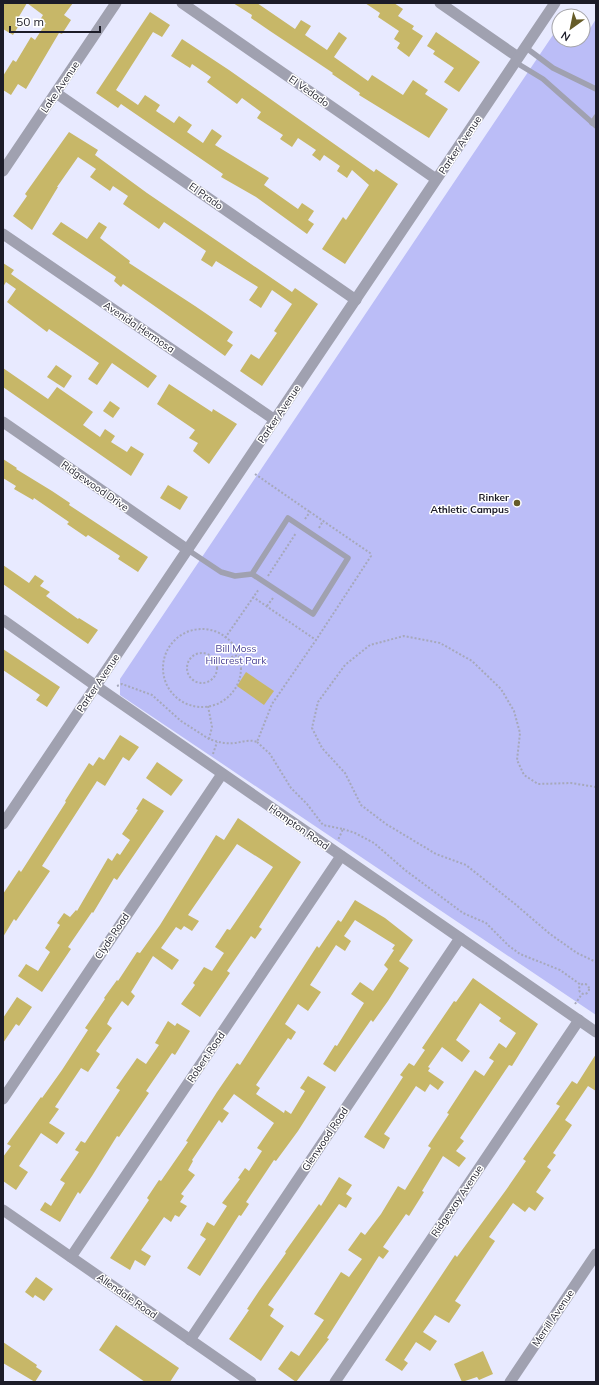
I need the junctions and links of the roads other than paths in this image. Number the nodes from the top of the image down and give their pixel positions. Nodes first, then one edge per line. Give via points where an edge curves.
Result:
1 (116, 3) edge
2 (182, 3) edge
3 (440, 3) edge
4 (555, 3) edge
5 (525, 47) junction
6 (517, 60) junction
7 (596, 89) edge
8 (56, 93) junction
9 (596, 117) edge
10 (594, 125) edge
11 (3, 171) edge
12 (436, 179) junction
13 (3, 234) edge
14 (356, 300) junction
15 (275, 420) junction
16 (3, 422) edge
17 (188, 550) junction
18 (252, 574) junction
19 (3, 620) edge
20 (96, 686) junction
21 (222, 774) junction
22 (6, 812) edge
23 (3, 824) edge
24 (336, 852) junction
25 (460, 938) junction
26 (579, 1020) junction
27 (596, 1032) edge
28 (3, 1099) edge
29 (3, 1210) edge
30 (596, 1254) edge
31 (71, 1257) junction
32 (190, 1340) junction
33 (251, 1382) edge
34 (335, 1382) edge
35 (510, 1382) edge

1 - 8 street, Lake Avenue
2 - 12 street, El Vedado
3 - 6 street
4 - 5 street, Parker Avenue
5 - 6 street, Parker Avenue
5 - 7 lane via 554,68
6 - 10 lane via 543,79
6 - 12 street, Parker Avenue
8 - 11 street, Lake Avenue
8 - 14 street, El Prado
9 - 10 lane
12 - 14 street, Parker Avenue
13 - 15 street, Avenida Hermosa
14 - 15 street, Parker Avenue
15 - 17 street, Parker Avenue
16 - 17 street, Ridgewood Drive
17 - 18 lane via 221,572 235,576
17 - 20 street, Parker Avenue
18 - 18 lane via 288,518 348,558 313,614
19 - 20 street, Hampton Road
20 - 21 street, Hampton Road
20 - 22 street, Parker Avenue
21 - 24 street, Hampton Road
21 - 28 street, Clyde Road
22 - 23 street, Parker Avenue
24 - 25 street, Hampton Road
24 - 31 street, Robert Road
25 - 26 street, Hampton Road
25 - 32 street, Glenwood Road
26 - 27 street, Hampton Road
26 - 34 street, Ridgeway Avenue
29 - 31 street, Allendale Road
30 - 35 street, Merrill Avenue
31 - 32 street, Allendale Road
32 - 33 street, Allendale Road

